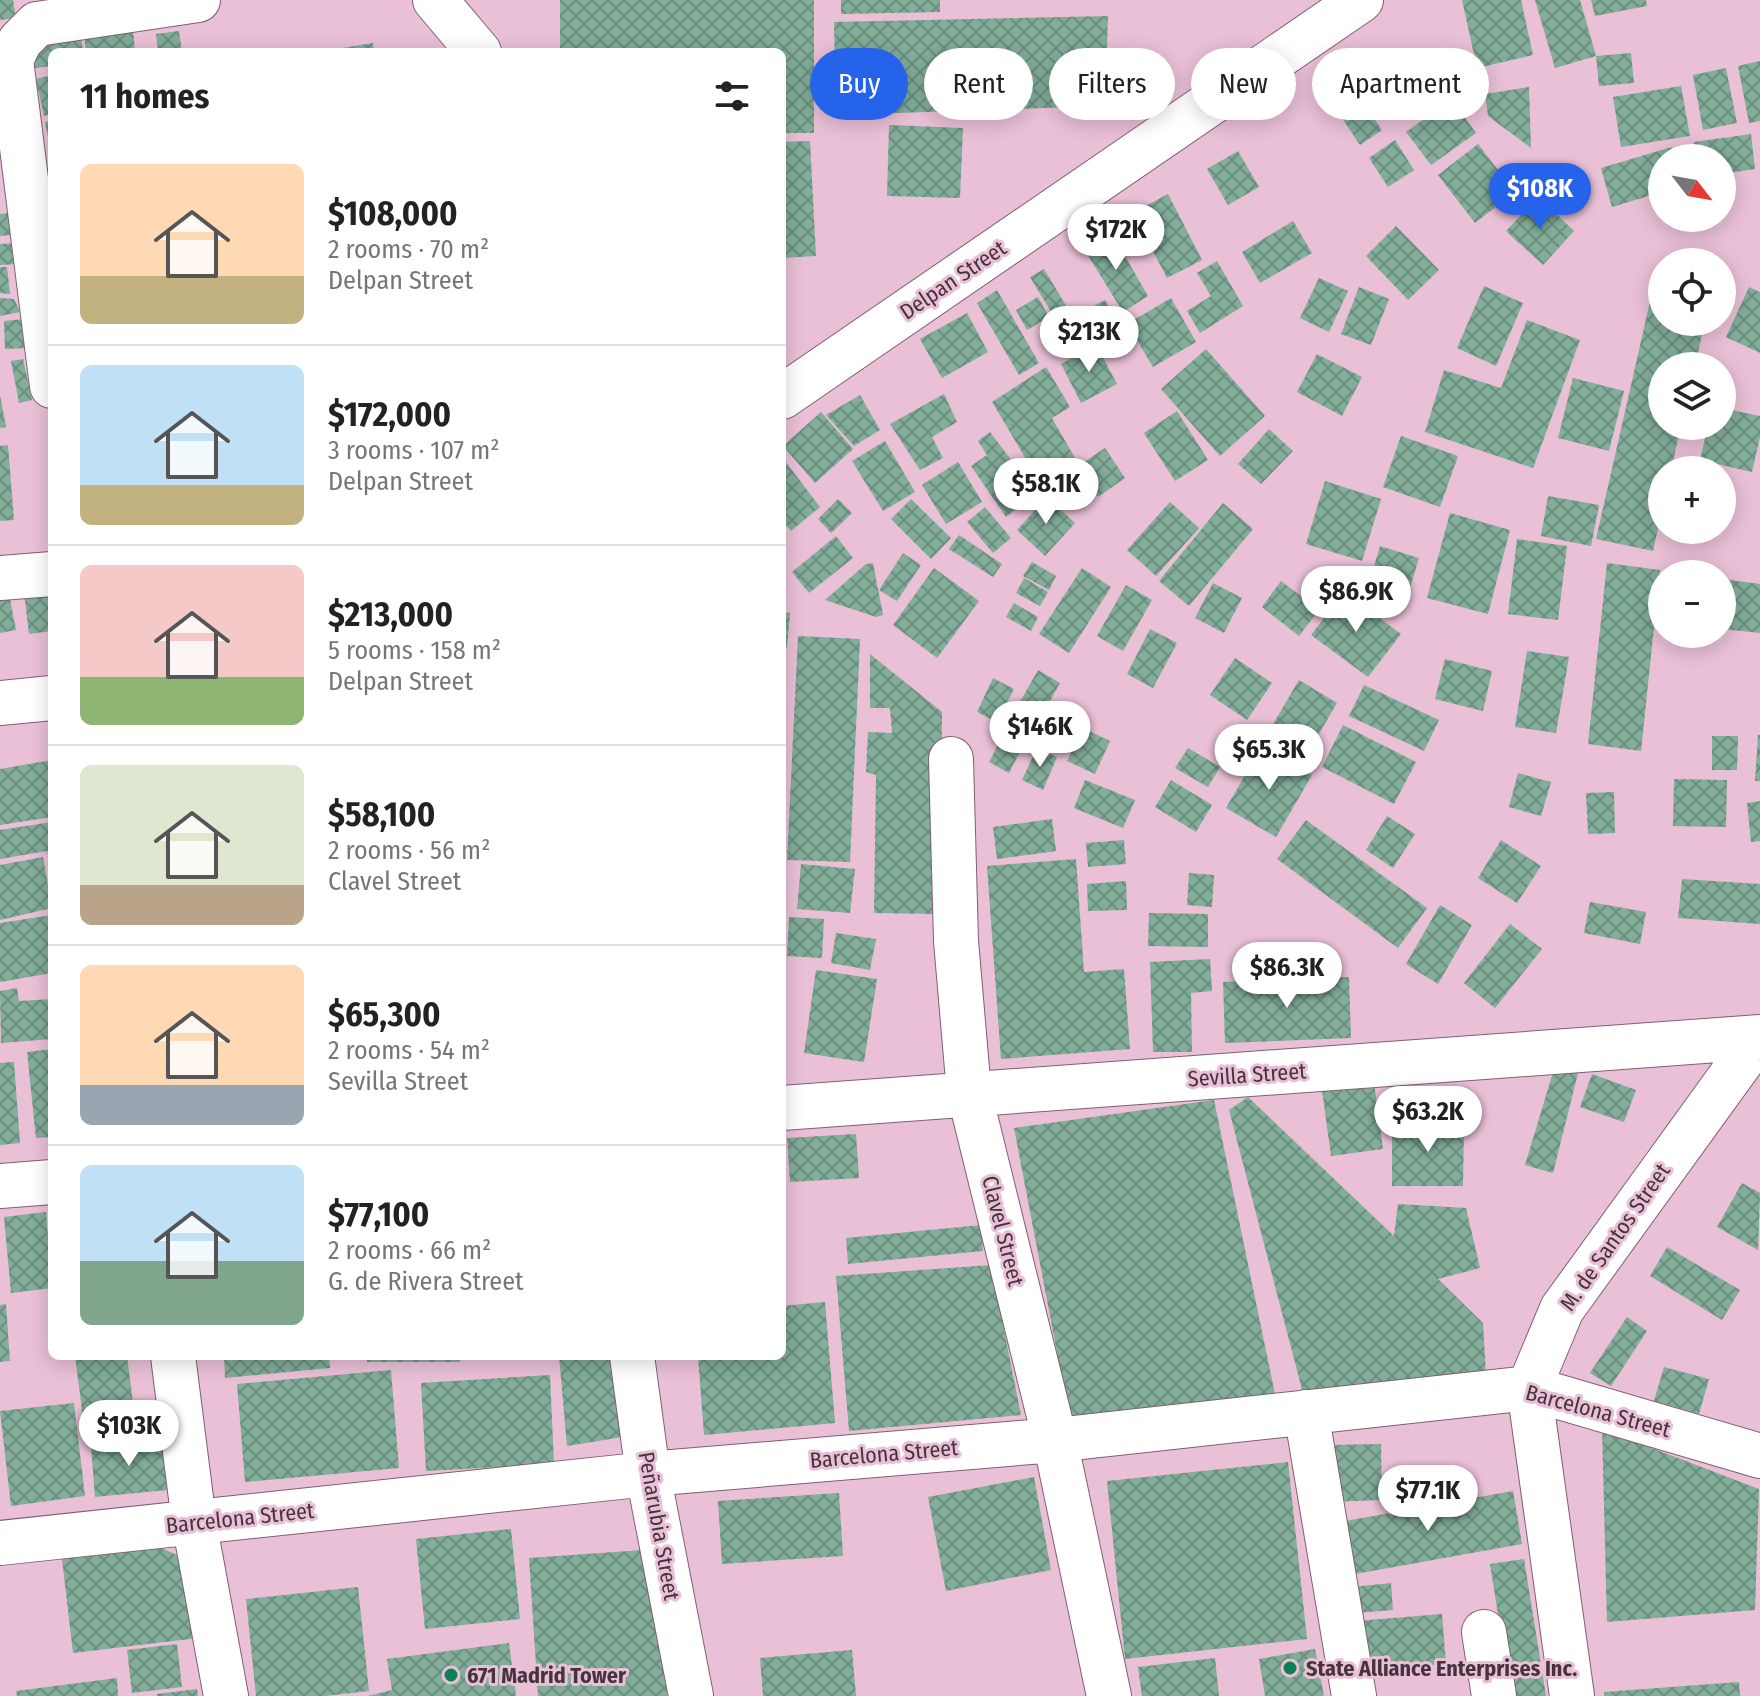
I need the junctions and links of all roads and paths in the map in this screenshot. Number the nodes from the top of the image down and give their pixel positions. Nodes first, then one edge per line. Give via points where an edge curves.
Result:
1 (198, 0) edge
2 (435, 0) edge
3 (1361, 0) edge
4 (476, 48) edge
5 (48, 354) edge
6 (786, 394) edge
7 (48, 574) edge
8 (0, 578) edge
9 (48, 698) edge
10 (0, 703) edge
11 (951, 759) dead end
12 (1760, 1037) edge
13 (969, 1092) junction
14 (786, 1108) edge
15 (48, 1182) edge
16 (0, 1186) edge
17 (174, 1360) edge
18 (633, 1360) edge
19 (1529, 1388) junction
20 (1306, 1412) junction
21 (1055, 1440) junction
22 (1760, 1456) edge
23 (648, 1474) junction
24 (194, 1522) junction
25 (0, 1543) edge
26 (1484, 1632) dead end
27 (226, 1696) edge
28 (691, 1696) edge
29 (1109, 1696) edge
30 (1354, 1696) edge
31 (1494, 1696) edge
32 (1572, 1696) edge

1 - 5 street via 37,24 11,60
2 - 4 street
3 - 6 street, Delpan Street
7 - 8 street
9 - 10 street
11 - 13 street, Clavel Street via 956,941
12 - 13 street, Sevilla Street
12 - 19 street, M. de Santos Street via 1562,1309
13 - 14 street, Sevilla Street
13 - 21 street, Clavel Street
15 - 16 street
17 - 24 street
18 - 23 street, Peñarubia Street
19 - 20 street, Barcelona Street
19 - 22 street, Barcelona Street
19 - 32 street
20 - 21 street, Barcelona Street
20 - 30 street
21 - 23 street, Barcelona Street
21 - 29 street, Clavel Street
23 - 24 street, Barcelona Street
23 - 28 street, Peñarubia Street
24 - 25 street, Barcelona Street
24 - 27 street
26 - 31 street

